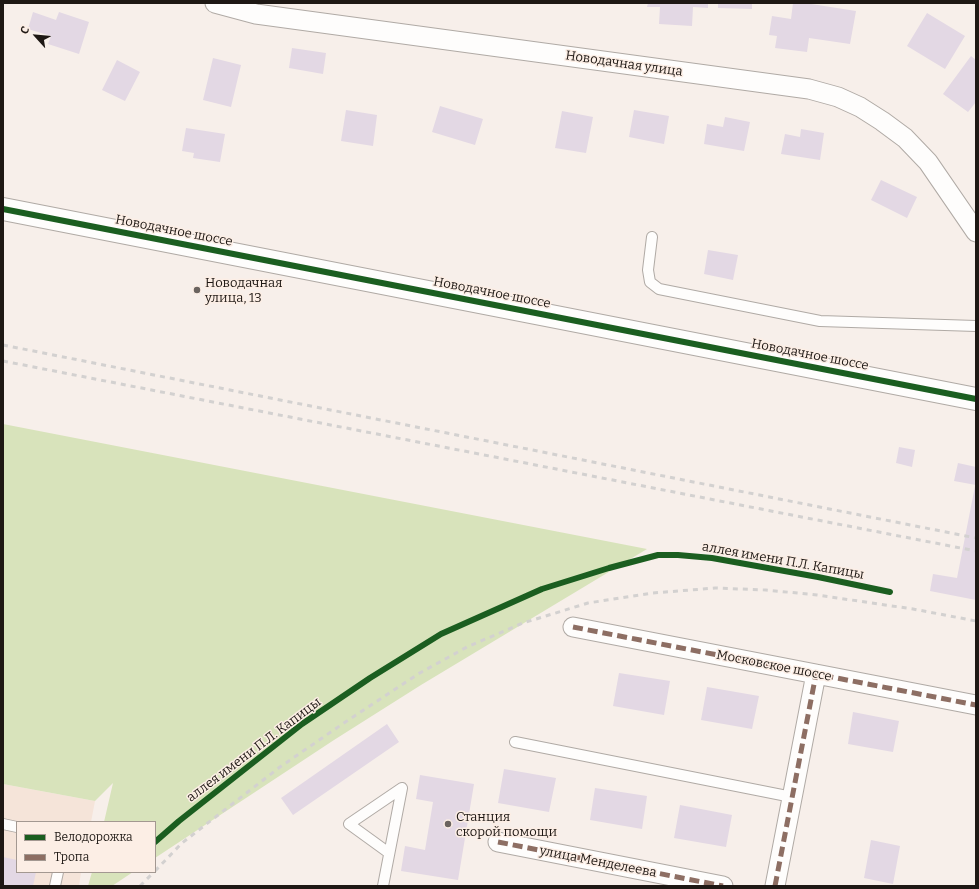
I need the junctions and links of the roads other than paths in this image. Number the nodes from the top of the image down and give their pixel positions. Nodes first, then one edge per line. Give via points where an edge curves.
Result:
1 (215, 3) edge
2 (258, 9) edge
3 (3, 209) edge
4 (976, 232) edge
5 (652, 237) dead end
6 (976, 326) edge
7 (976, 399) edge
8 (573, 627) dead end
9 (816, 674) junction
10 (976, 705) edge
11 (515, 742) dead end
12 (792, 797) junction
13 (3, 824) edge
14 (16, 827) edge
15 (498, 842) dead end
16 (389, 853) junction
17 (58, 873) edge
18 (55, 886) edge
19 (383, 886) edge
20 (723, 886) edge
21 (775, 886) edge

1 - 2 street, Новодачная улица
2 - 4 street, Новодачная улица via 809,89 838,97 860,107 905,138 928,162
3 - 7 street, Новодачное шоссе
5 - 6 lane via 648,270 650,282 659,289 820,321
8 - 9 street, Московское шоссе
9 - 10 street, Московское шоссе
9 - 12 street
11 - 12 lane
12 - 21 street
13 - 14 lane
15 - 20 street, улица Менделеева
16 - 16 lane via 350,824 402,788 394,832
16 - 19 lane
17 - 18 lane

